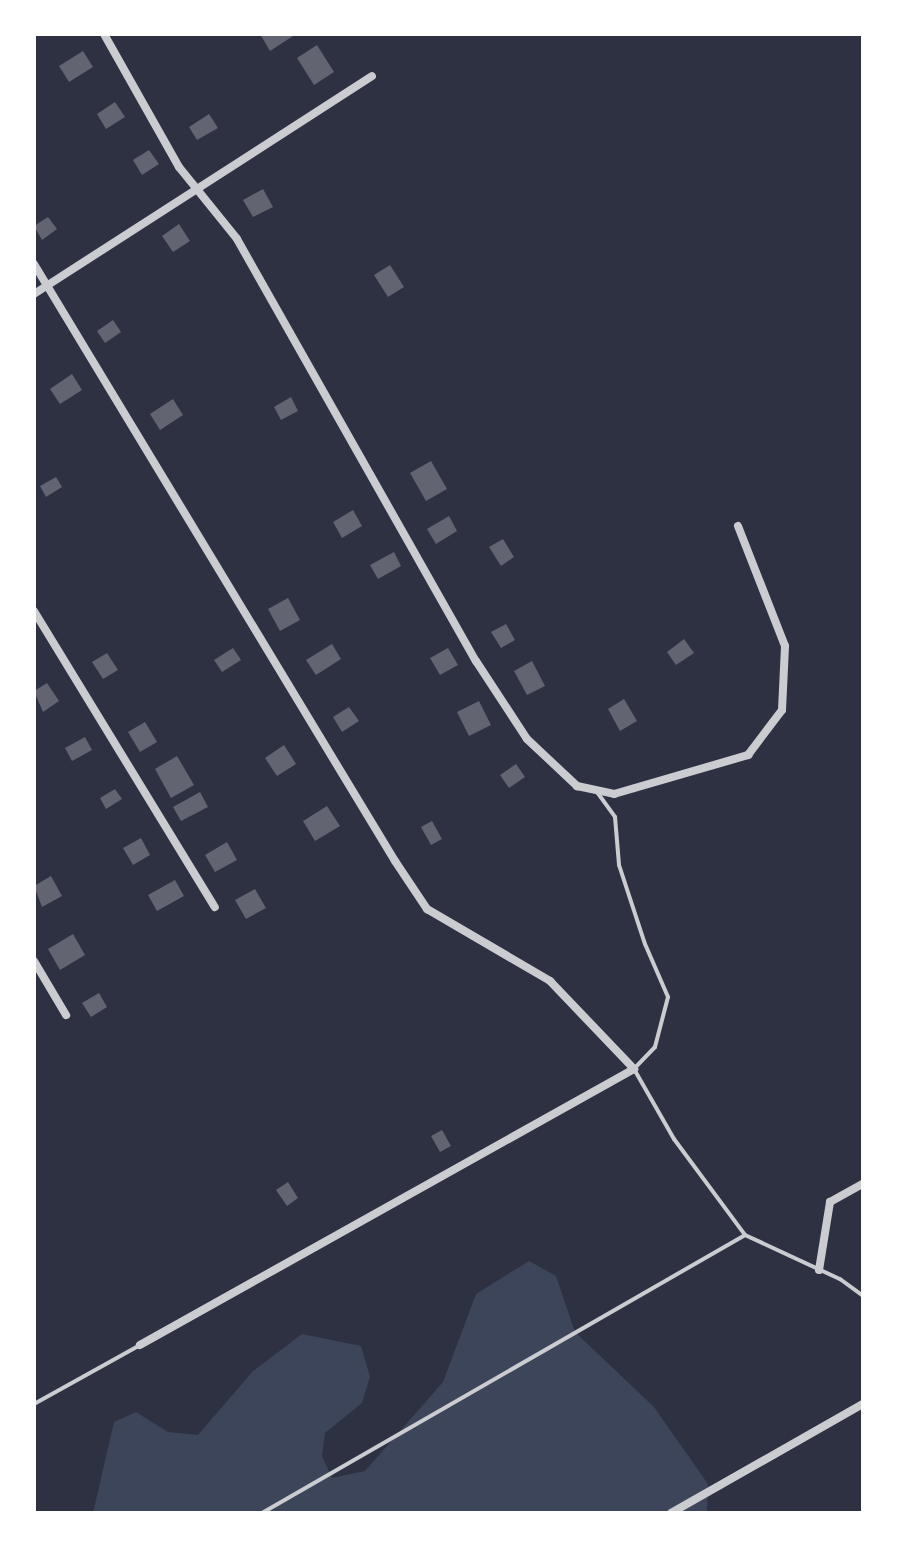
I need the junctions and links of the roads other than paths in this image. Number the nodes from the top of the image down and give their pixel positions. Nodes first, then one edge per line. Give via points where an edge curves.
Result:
1 (104, 34) edge
2 (372, 76) dead end
3 (194, 190) junction
4 (34, 264) edge
5 (48, 285) junction
6 (34, 294) edge
7 (738, 526) dead end
8 (34, 611) edge
9 (596, 790) junction
10 (215, 907) dead end
11 (34, 961) edge
12 (66, 1015) dead end
13 (634, 1069) junction
14 (863, 1184) edge
15 (745, 1235) junction
16 (819, 1270) junction
17 (863, 1296) edge
18 (140, 1345) joint
19 (34, 1404) edge
20 (863, 1404) edge
21 (262, 1513) edge
22 (671, 1513) edge

1 - 3 street
2 - 3 street
3 - 5 street
3 - 9 street via 237,239 476,661 527,739 577,786
4 - 5 street
5 - 6 street
5 - 13 street via 427,909 550,981
7 - 9 street via 785,646 782,710 748,755 614,794
8 - 10 street
9 - 13 lane via 615,817 619,865 668,997 655,1047
11 - 12 street
13 - 15 lane via 674,1139
13 - 18 street
14 - 16 street via 830,1202
15 - 16 lane
15 - 21 lane
16 - 17 lane
18 - 19 lane
20 - 22 street

